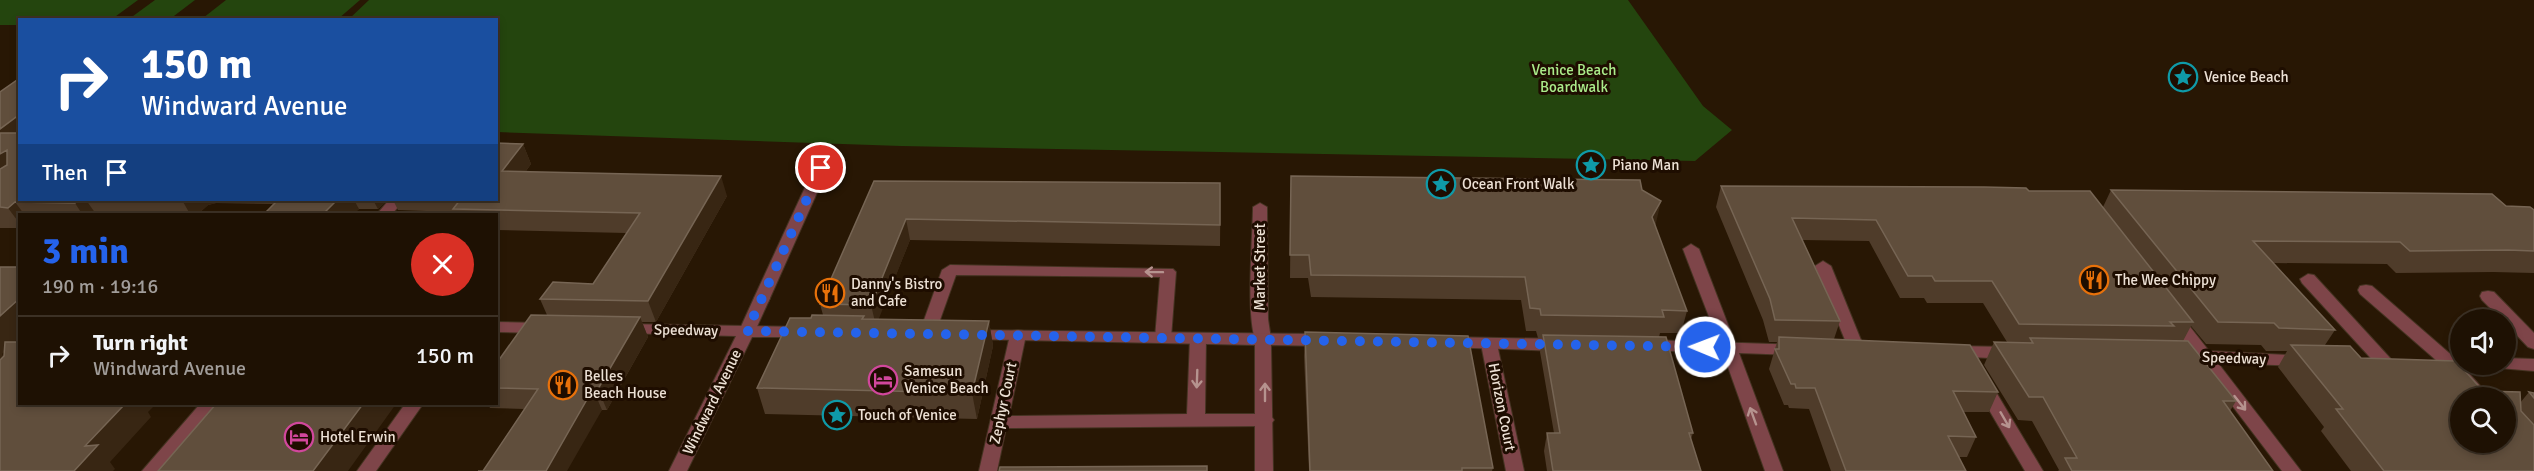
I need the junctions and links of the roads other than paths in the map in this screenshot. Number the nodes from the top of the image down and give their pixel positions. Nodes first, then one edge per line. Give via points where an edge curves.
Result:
1 (821, 168) dead end
2 (396, 201) edge
3 (1260, 207) dead end
4 (385, 213) edge
5 (1691, 249) dead end
6 (1823, 266) dead end
7 (2308, 279) dead end
8 (2366, 290) dead end
9 (2488, 296) dead end
10 (2161, 302) edge
11 (498, 327) edge
12 (558, 328) edge
13 (605, 329) edge
14 (747, 331) junction
15 (819, 332) edge
16 (1018, 335) junction
17 (1163, 338) junction
18 (1198, 338) junction
19 (1263, 339) junction
20 (1342, 341) edge
21 (1433, 343) edge
22 (2534, 343) edge
23 (1489, 344) junction
24 (1573, 345) edge
25 (1633, 346) edge
26 (1729, 348) junction
27 (1810, 349) edge
28 (1834, 350) edge
29 (1941, 351) edge
30 (1965, 352) junction
31 (2025, 353) edge
32 (2168, 356) edge
33 (2204, 357) junction
34 (2450, 359) edge
35 (2317, 360) edge
36 (2362, 361) edge
37 (2384, 362) junction
38 (2406, 362) edge
39 (2428, 363) edge
40 (2450, 363) edge
41 (2516, 364) edge
42 (2534, 364) edge
43 (2465, 375) edge
44 (2474, 387) edge
45 (209, 405) edge
46 (413, 405) edge
47 (1196, 420) junction
48 (1264, 420) junction
49 (999, 422) junction
50 (151, 471) edge
51 (366, 471) edge
52 (678, 471) edge
53 (988, 471) edge
54 (1264, 471) edge
55 (1515, 471) edge
56 (1774, 471) edge
57 (2034, 471) edge
58 (2292, 471) edge

1 - 14 street, Windward Avenue
2 - 4 street
3 - 19 street, Market Street
5 - 26 street
6 - 28 street via 1863,350
7 - 37 street
8 - 34 street
9 - 22 street
10 - 33 street
11 - 12 street
13 - 14 street, Speedway
14 - 15 street, Speedway
14 - 52 street, Windward Avenue
16 - 17 street
17 -> 16 street via 1168,272 950,270 921,334
16 - 49 street, Zephyr Court
17 - 18 street
18 - 19 street
18 -> 47 street
19 - 20 street
48 -> 19 street, Market Street
21 - 23 street
23 - 24 street
23 - 55 street, Horizon Court
25 - 26 street
26 - 27 street
56 -> 26 street
29 - 30 street
30 - 31 street
30 -> 57 street
32 - 33 street, Speedway
33 - 35 street, Speedway
33 -> 58 street
36 - 37 street
37 - 38 street
39 - 40 street
41 - 42 street
43 - 44 street
45 - 50 street
46 - 51 street
47 - 48 street
47 - 49 street
48 - 54 street, Market Street
49 - 53 street, Zephyr Court

